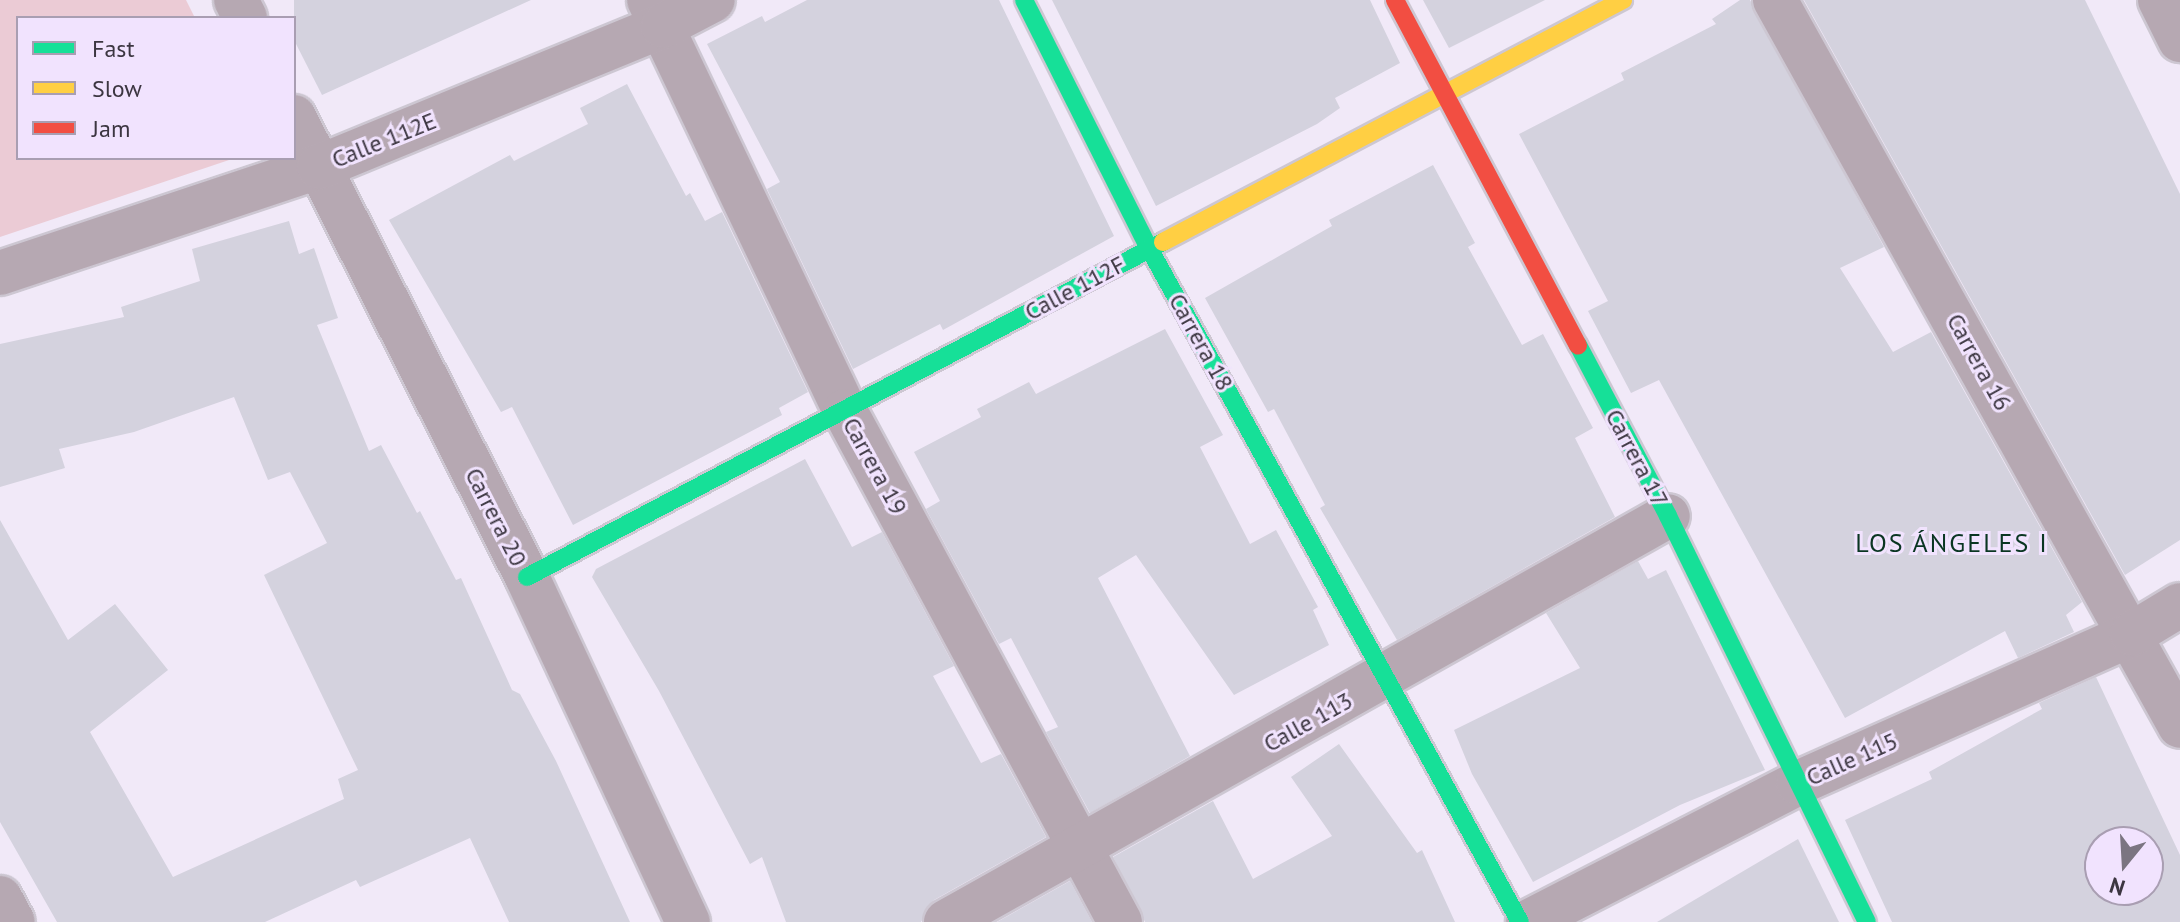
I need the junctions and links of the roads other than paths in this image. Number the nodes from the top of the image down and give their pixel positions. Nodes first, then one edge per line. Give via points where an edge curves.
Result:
1 (713, 0) edge
2 (1024, 0) edge
3 (1395, 0) edge
4 (1623, 0) edge
5 (1775, 0) edge
6 (2160, 0) edge
7 (656, 13) edge
8 (2180, 40) edge
9 (1446, 94) junction
10 (296, 121) edge
11 (319, 167) junction
12 (1149, 248) junction
13 (0, 273) edge
14 (845, 411) junction
15 (1668, 516) junction
16 (527, 577) junction
17 (2180, 605) edge
18 (2132, 634) junction
19 (1385, 679) junction
20 (2180, 726) edge
21 (1798, 783) junction
22 (1084, 847) junction
23 (0, 898) edge
24 (13, 922) edge
25 (688, 922) edge
26 (946, 922) edge
27 (1120, 922) edge
28 (1520, 922) edge
29 (1528, 922) edge
30 (1867, 922) edge

1 - 7 street, Calle 112E
2 - 12 street, Carrera 18
3 - 9 street, Carrera 17
4 - 9 street, Calle 112F
5 - 18 street, Carrera 16
6 - 8 street
7 - 11 street, Calle 112E
7 - 14 street, Carrera 19
9 - 12 street, Calle 112F
9 - 15 street, Carrera 17
10 - 11 street, Carrera 20
11 - 13 street, Calle 112E
11 - 16 street, Carrera 20
12 - 14 street, Calle 112F
12 - 19 street, Carrera 18
14 - 16 street, Calle 112F
14 - 22 street, Carrera 19
15 - 19 street, Calle 113
15 - 21 street, Carrera 17
16 - 25 street, Carrera 20
17 - 18 street, Calle 115
18 - 20 street, Carrera 16
18 - 21 street, Calle 115
19 - 22 street, Calle 113
19 - 28 street, Carrera 18
21 - 29 street, Calle 115
21 - 30 street, Carrera 17
22 - 26 street, Calle 113
22 - 27 street, Carrera 19
23 - 24 street

